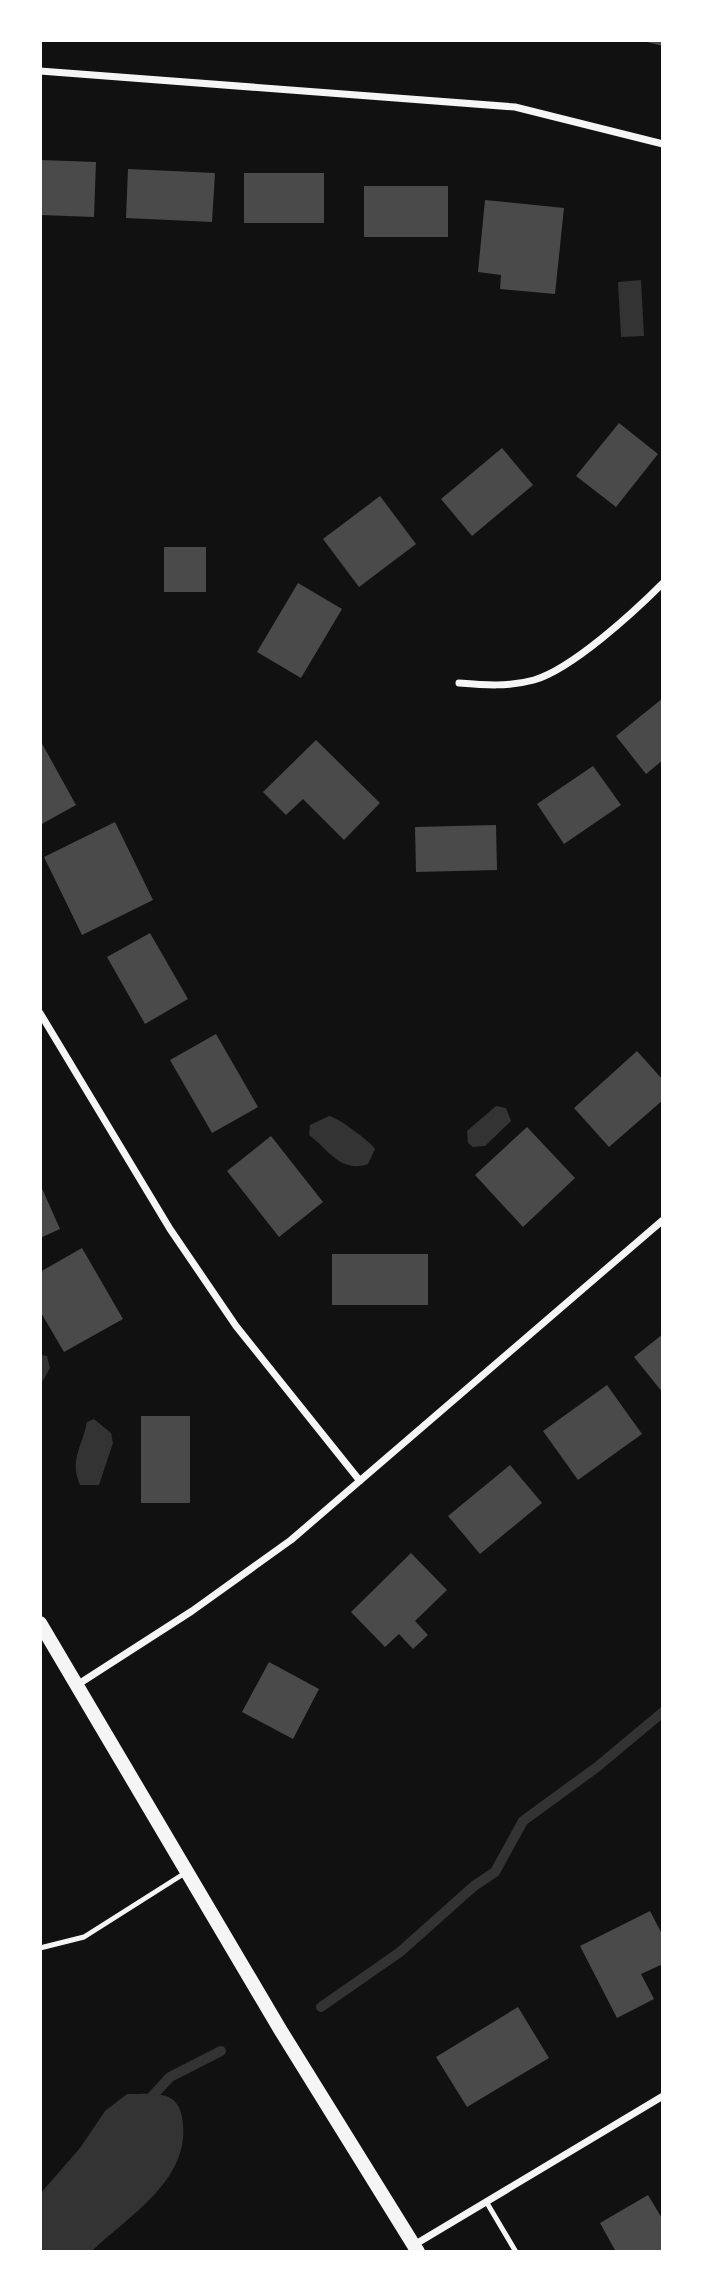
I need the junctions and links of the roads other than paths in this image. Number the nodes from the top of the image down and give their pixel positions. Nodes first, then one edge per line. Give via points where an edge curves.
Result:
1 (40, 71) edge
2 (663, 144) edge
3 (663, 583) edge
4 (459, 683) dead end
5 (40, 1013) edge
6 (663, 1220) edge
7 (360, 1481) junction
8 (40, 1623) edge
9 (77, 1685) junction
10 (187, 1872) junction
11 (40, 1948) edge
12 (663, 2096) edge
13 (487, 2203) junction
14 (416, 2248) edge
15 (516, 2252) edge

1 - 2 street via 515,107
3 - 4 street via 572,660 536,679 496,686
5 - 7 street via 170,1229 236,1326
6 - 7 street
7 - 9 street via 291,1540
8 - 9 main road
9 - 10 main road
10 - 11 lane via 84,1937
10 - 14 main road
12 - 13 street
13 - 14 street
13 - 15 lane

